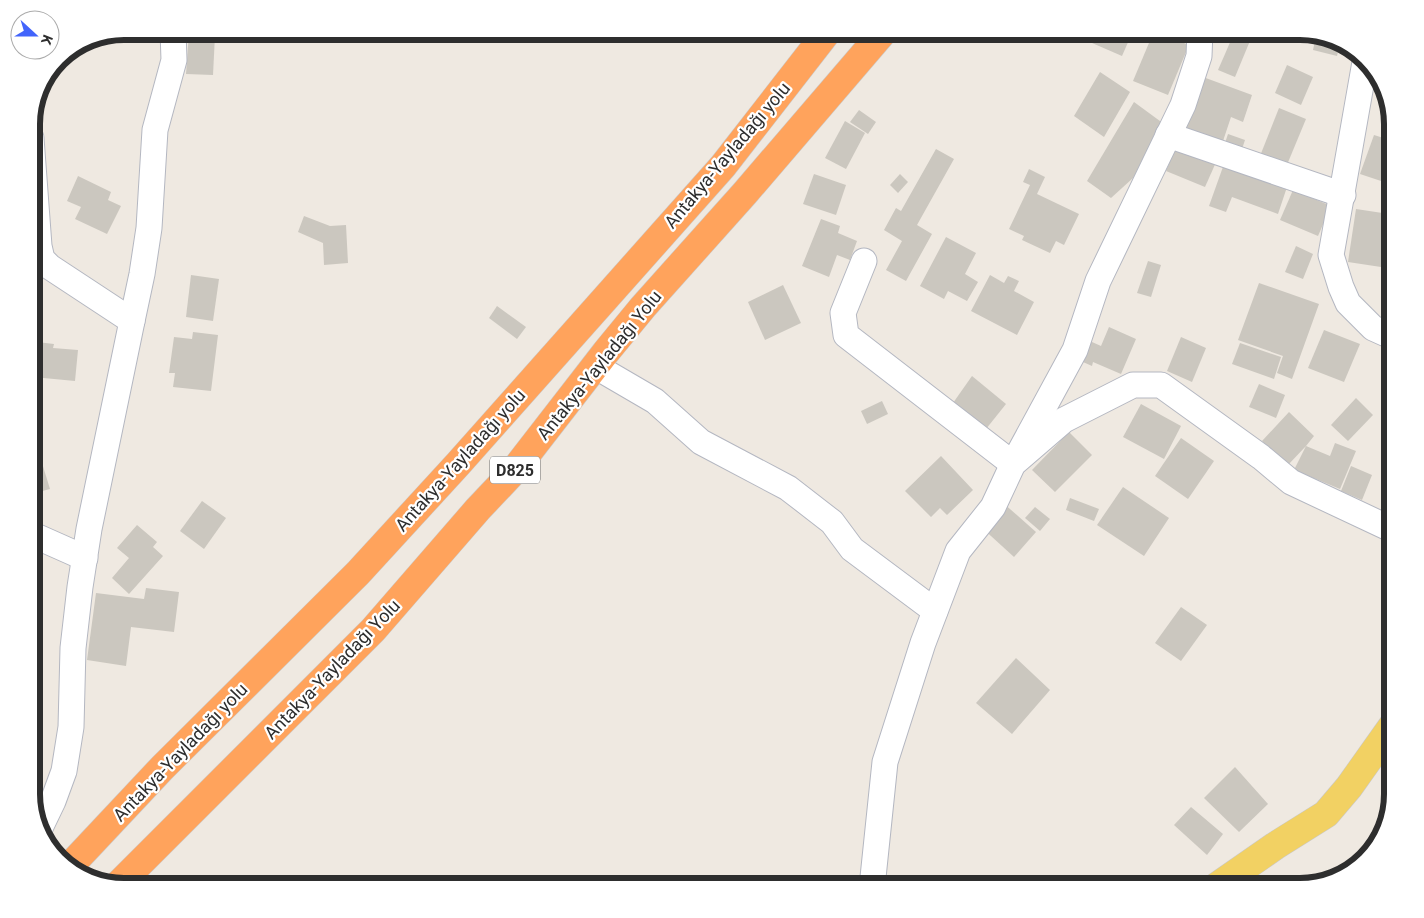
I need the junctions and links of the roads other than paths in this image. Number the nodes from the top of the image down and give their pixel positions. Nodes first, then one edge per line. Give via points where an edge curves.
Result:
1 (173, 40) edge
2 (821, 40) edge
3 (876, 40) edge
4 (1200, 40) edge
5 (1364, 70) edge
6 (1168, 135) junction
7 (1343, 195) junction
8 (40, 250) edge
9 (864, 261) dead end
10 (132, 321) junction
11 (1384, 333) edge
12 (595, 366) junction
13 (1013, 464) junction
14 (1384, 526) edge
15 (40, 538) edge
16 (85, 558) junction
17 (935, 611) junction
18 (1384, 738) edge
19 (44, 820) edge
20 (74, 861) edge
21 (125, 878) edge
22 (873, 878) edge
23 (1229, 878) edge

1 - 10 street via 174,60 155,130 149,228
2 - 20 highway, Antakya-Yayladağı yolu / D825 via 723,166 418,508
3 - 12 highway, Antakya-Yayladağı Yolu / D825
4 - 6 street via 1199,56 1183,105
5 - 7 street
6 - 7 street
6 - 13 street via 1098,281 1075,350
7 - 11 street via 1331,255 1348,303 1373,328
8 - 10 street via 42,259 50,266
9 - 13 street via 843,313 846,335
10 - 16 street
12 - 17 street via 655,401 701,442 788,488 832,522 852,549
12 - 21 highway, Antakya-Yayladağı Yolu / D825 via 513,472 373,630
13 - 14 street via 1064,420 1133,385 1160,385 1291,482
13 - 17 street via 993,507 958,551
15 - 16 street
16 - 19 street via 73,648 72,727 64,771
17 - 22 street via 885,762
18 - 23 main road via 1326,814

